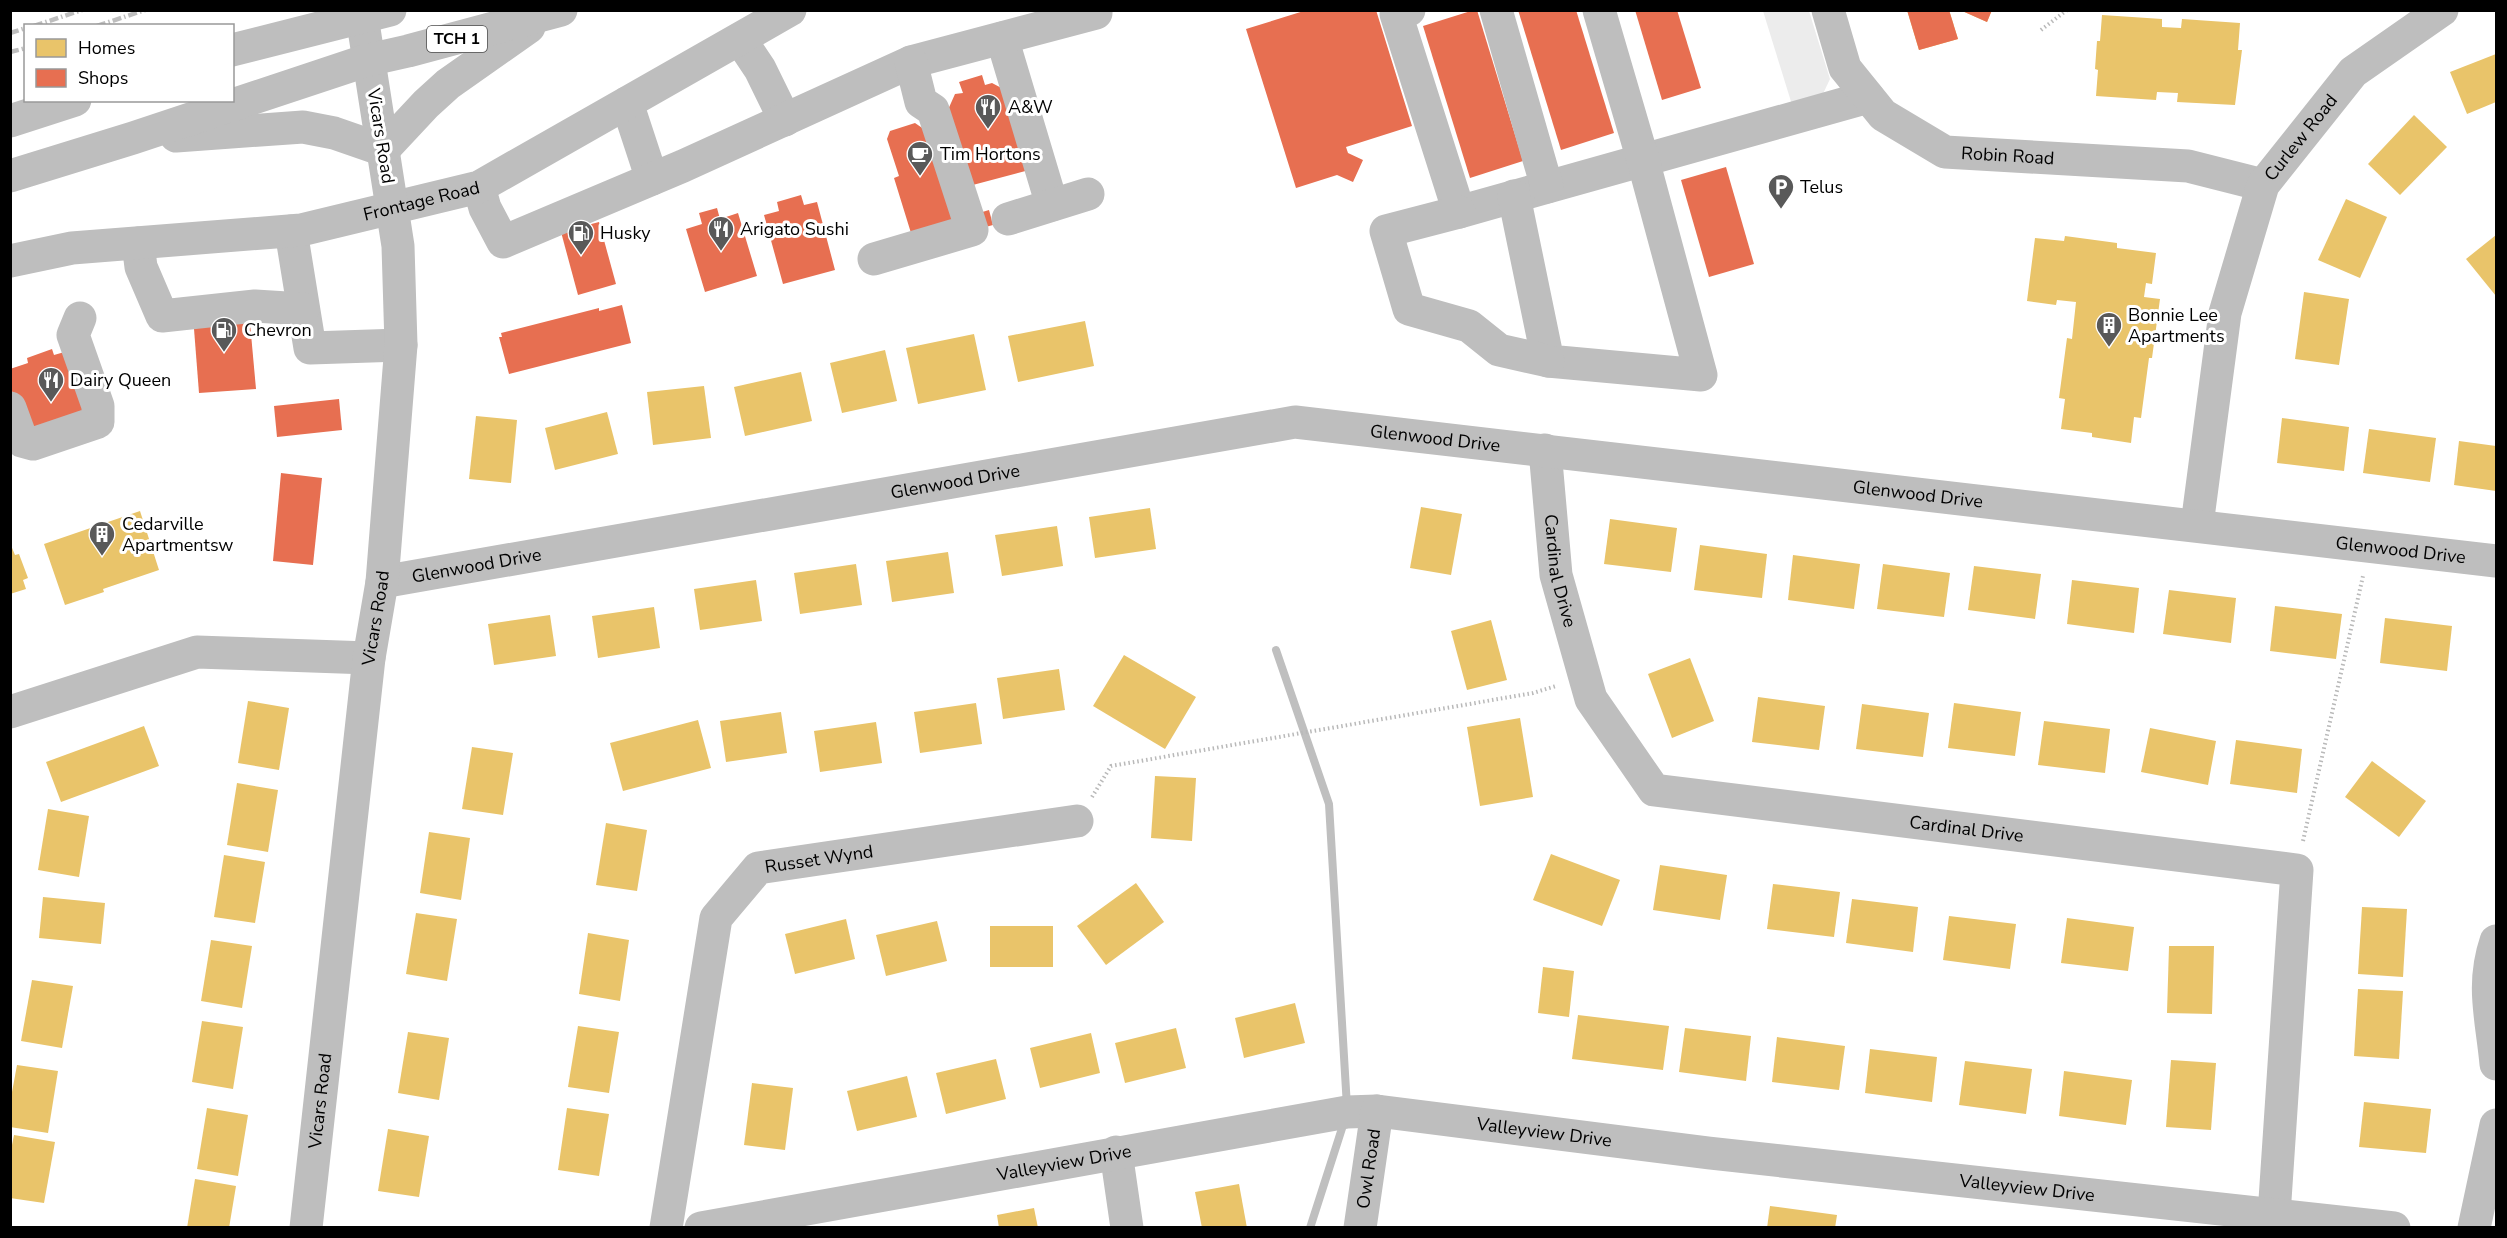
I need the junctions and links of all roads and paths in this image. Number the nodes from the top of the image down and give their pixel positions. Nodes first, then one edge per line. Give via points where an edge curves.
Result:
1 (287, 10) edge
2 (790, 10) edge
3 (1096, 10) edge
4 (1409, 10) edge
5 (1496, 10) edge
6 (1599, 10) edge
7 (1828, 10) edge
8 (2067, 10) edge
9 (2442, 10) edge
10 (371, 13) edge
11 (553, 13) edge
12 (2041, 30) dead end
13 (1002, 38) junction
14 (740, 39) junction
15 (246, 46) edge
16 (368, 60) junction
17 (911, 62) junction
18 (1868, 97) junction
19 (69, 102) edge
20 (627, 103) junction
21 (785, 120) junction
22 (10, 121) edge
23 (133, 138) junction
24 (383, 150) junction
25 (1643, 160) junction
26 (10, 176) edge
27 (652, 179) junction
28 (2263, 185) junction
29 (479, 187) junction
30 (1547, 187) junction
31 (1088, 194) dead end
32 (1514, 196) junction
33 (1052, 205) junction
34 (393, 208) junction
35 (1459, 212) junction
36 (1008, 219) dead end
37 (291, 231) junction
38 (138, 243) junction
39 (874, 259) dead end
40 (10, 261) edge
41 (303, 309) junction
42 (80, 318) dead end
43 (401, 345) junction
44 (1548, 361) junction
45 (10, 408) edge
46 (1545, 450) junction
47 (2197, 525) junction
48 (2369, 546) junction
49 (2496, 561) edge
50 (382, 582) junction
51 (369, 658) junction
52 (1585, 678) junction
53 (10, 712) edge
54 (1077, 821) joint
55 (2297, 870) junction
56 (2496, 941) edge
57 (2496, 1064) edge
58 (1377, 1111) junction
59 (2496, 1125) edge
60 (1116, 1152) junction
61 (2274, 1215) junction
62 (306, 1227) edge
63 (666, 1227) edge
64 (701, 1227) edge
65 (1127, 1227) edge
66 (1360, 1227) edge
67 (2394, 1227) edge
68 (2474, 1227) edge

1 - 15 main road
2 - 14 main road, Frontage Road
3 - 13 main road
4 - 35 main road via 1396,14
5 - 30 main road
6 - 25 main road
7 - 18 main road, Robin Road via 1845,68
8 - 12 path
9 - 28 main road, Curlew Road via 2353,72
10 - 15 main road
10 - 16 main road, Vicars Road
11 - 16 main road, TCH 1
11 - 24 main road via 448,84
13 - 17 main road
13 - 33 main road
14 - 20 main road, Frontage Road
14 - 21 main road
16 - 23 main road, TCH 1
16 - 24 main road, Vicars Road
17 - 21 main road
17 - 39 main road via 921,102 933,110 972,230
18 - 25 main road
18 - 28 main road, Robin Road via 1883,115 1945,152 2188,166
19 - 22 main road
20 - 27 main road
20 - 29 main road, Frontage Road
21 - 27 main road
23 - 24 main road via 303,127
23 - 26 main road, TCH 1
24 - 34 main road, Vicars Road
25 - 30 main road
25 - 44 main road via 1701,375
27 - 29 main road via 504,242 485,208
28 - 47 main road, Curlew Road via 2225,313
29 - 34 main road, Frontage Road
30 - 32 main road
31 - 33 main road
32 - 35 main road
32 - 44 main road
33 - 36 main road
34 - 37 main road, Frontage Road
34 - 43 main road, Vicars Road via 399,246
35 - 44 main road via 1386,231 1409,309 1469,326 1499,350
37 - 38 main road, Frontage Road
37 - 41 main road
38 - 40 main road, Frontage Road via 72,248
38 - 41 main road via 141,267 162,316 255,306
41 - 43 main road via 310,348
42 - 45 main road via 73,335 98,406 98,422 26,444
43 - 50 main road, Vicars Road
46 - 47 main road, Glenwood Drive
46 - 50 main road, Glenwood Drive via 1295,422
46 - 52 main road, Cardinal Drive via 1556,575
47 - 48 main road, Glenwood Drive
48 - 49 main road, Glenwood Drive
48 - 55 path
50 - 51 main road, Vicars Road
51 - 53 main road via 197,652
51 - 62 main road, Vicars Road
52 - 54 path via 1533,693 1111,766
52 - 55 main road, Cardinal Drive via 1592,699 1654,790
54 - 63 main road, Russet Wynd via 758,868 716,918
55 - 61 main road
56 - 57 main road via 2487,994
58 - 60 main road, Valleyview Drive via 1347,1112
58 - 61 main road, Valleyview Drive via 1709,1153
58 - 66 main road, Owl Road
59 - 68 main road
60 - 64 main road, Valleyview Drive
60 - 65 main road
61 - 67 main road, Valleyview Drive

